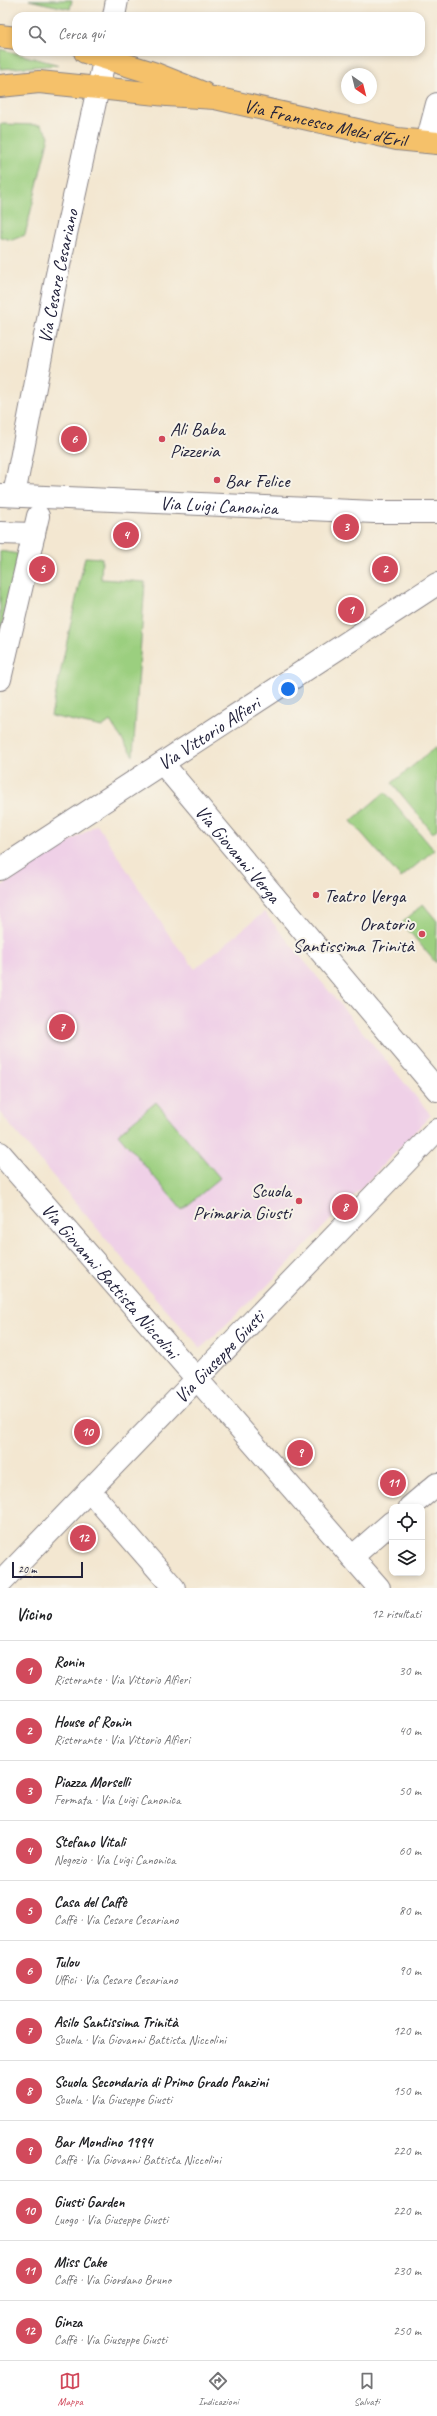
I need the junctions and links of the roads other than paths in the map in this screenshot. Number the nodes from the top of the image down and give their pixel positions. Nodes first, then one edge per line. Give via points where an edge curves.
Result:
1 (117, 0) edge
2 (115, 12) edge
3 (0, 36) edge
4 (12, 38) edge
5 (98, 56) edge
6 (104, 56) edge
7 (0, 86) edge
8 (98, 88) junction
9 (215, 98) junction
10 (437, 104) edge
11 (432, 143) edge
12 (7, 495) edge
13 (437, 512) edge
14 (0, 533) edge
15 (437, 584) edge
16 (0, 680) edge
17 (162, 764) junction
18 (0, 870) edge
19 (437, 1090) edge
20 (437, 1130) edge
21 (0, 1153) edge
22 (197, 1378) junction
23 (437, 1484) edge
24 (89, 1490) junction
25 (414, 1504) edge
26 (389, 1525) edge
27 (352, 1557) junction
28 (0, 1583) edge
29 (174, 1588) edge
30 (379, 1588) edge

1 - 2 street
3 - 4 main road
5 - 8 street, Via Cesare Cesariano
6 - 9 main road, Via Francesco Melzi d'Eril via 174,80
7 - 8 main road, Via Francesco Melzi d'Eril via 39,82
8 - 9 main road, Via Francesco Melzi d'Eril
8 - 12 street, Via Cesare Cesariano
9 - 11 main road, Via Francesco Melzi d'Eril via 397,139
10 - 11 street
12 - 13 street, Via Luigi Canonica via 374,512
14 - 16 street via 36,525
15 - 17 street, Via Vittorio Alfieri
17 - 18 street, Via Vittorio Alfieri
17 - 19 street, Via Giovanni Verga
20 - 22 street, Via Giuseppe Giusti
21 - 22 street, Via Giovanni Battista Niccolini
22 - 24 street, Via Giuseppe Giusti
22 - 27 street, Via Giovanni Battista Niccolini
23 - 25 street
24 - 28 street, Via Giuseppe Giusti
24 - 29 street
26 - 27 street
27 - 30 street, Via Giovanni Battista Niccolini

